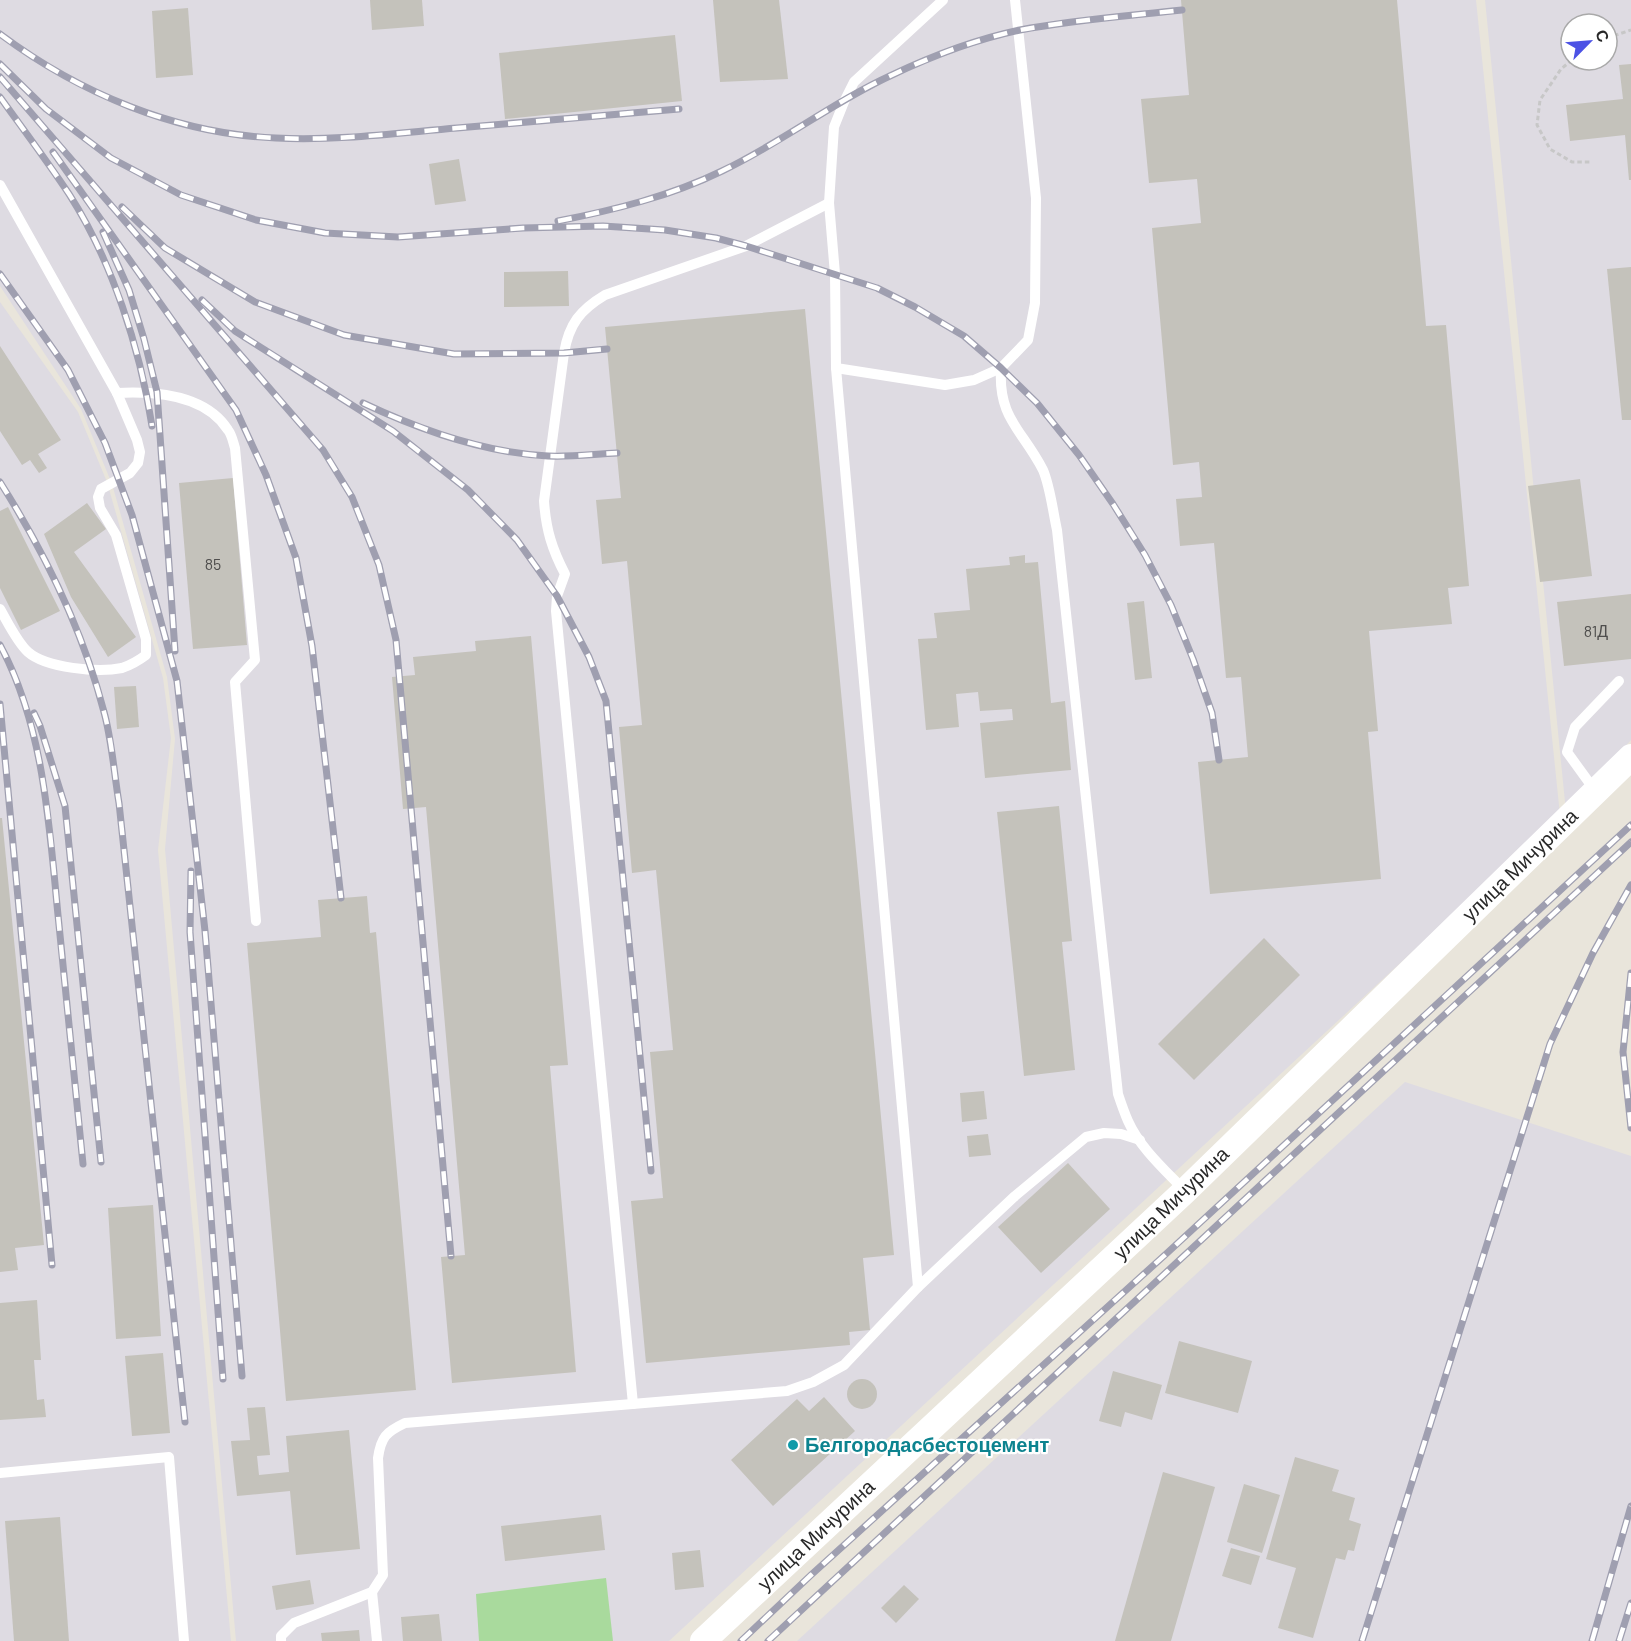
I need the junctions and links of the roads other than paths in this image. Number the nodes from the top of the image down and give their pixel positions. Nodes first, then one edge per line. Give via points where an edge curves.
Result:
1 (943, 0) edge
2 (1015, 0) edge
3 (0, 184) edge
4 (829, 203) junction
5 (836, 368) junction
6 (1001, 368) junction
7 (117, 393) junction
8 (0, 609) edge
9 (1619, 681) dead end
10 (1631, 757) edge
11 (1596, 792) junction
12 (256, 921) dead end
13 (1140, 1140) junction
14 (1185, 1191) junction
15 (918, 1287) junction
16 (633, 1404) junction
17 (0, 1473) edge
18 (372, 1592) junction
19 (184, 1641) edge
20 (281, 1641) edge
21 (377, 1641) edge
22 (703, 1641) edge

1 - 4 lane via 854,82 834,127
2 - 6 lane via 1036,198 1035,303 1028,340
3 - 7 lane
4 - 5 lane
4 - 16 lane via 746,246 605,295 588,305 573,322 564,353 544,501 552,549 565,574 556,611
5 - 6 lane via 945,385 974,380
5 - 15 lane
6 - 13 lane via 1000,389 1007,414 1043,471 1057,530 1114,1072 1118,1094
7 - 8 lane via 137,440 138,463 130,473 101,489 98,497 116,535 146,639 146,655 120,668 52,664 28,652
7 - 12 lane via 157,392 200,405 229,431 235,448 255,660 235,682
9 - 11 lane via 1575,727 1567,752
10 - 11 street, улица Мичурина
11 - 14 street, улица Мичурина
13 - 14 lane
13 - 15 lane via 1104,1133 1086,1137 1015,1196
14 - 22 street, улица Мичурина
15 - 16 lane via 844,1365 813,1382 787,1391
16 - 18 lane via 405,1424 389,1431 380,1444 378,1458 383,1575
17 - 19 lane via 170,1457
18 - 20 lane via 294,1623
18 - 21 lane

